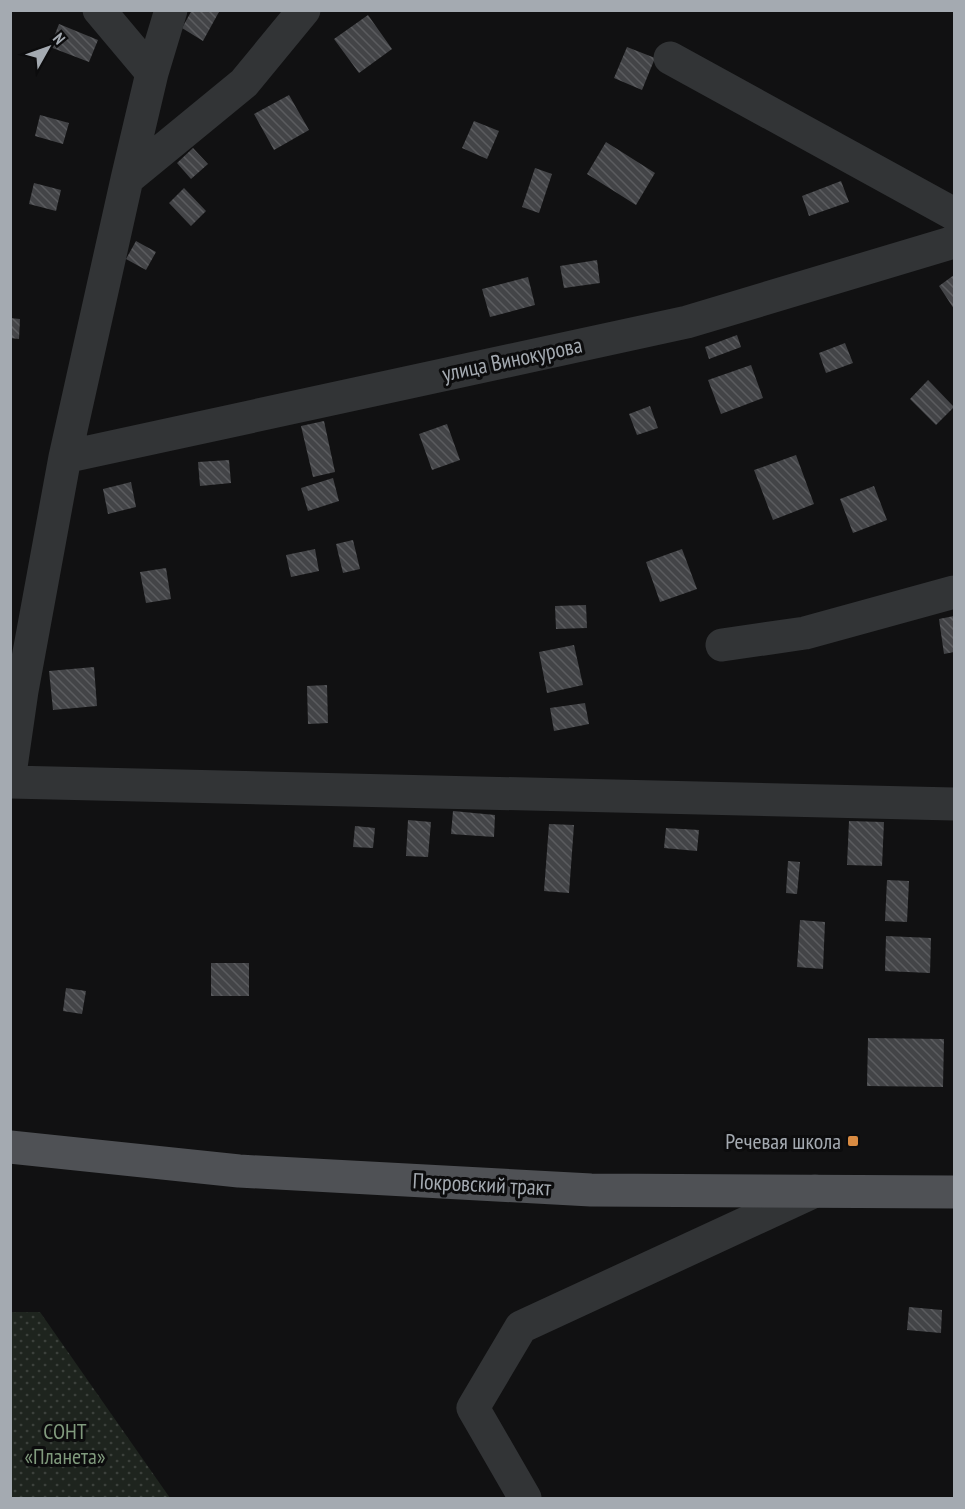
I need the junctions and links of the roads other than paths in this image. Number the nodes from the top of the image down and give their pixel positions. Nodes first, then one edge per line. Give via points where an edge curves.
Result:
1 (99, 10) edge
2 (171, 10) edge
3 (304, 10) edge
4 (670, 58) dead end
5 (152, 74) junction
6 (127, 179) junction
7 (954, 214) edge
8 (954, 242) edge
9 (65, 458) junction
10 (954, 592) edge
11 (722, 645) dead end
12 (10, 774) edge
13 (10, 782) edge
14 (954, 804) edge
15 (10, 1147) edge
16 (815, 1191) junction
17 (954, 1192) edge
18 (525, 1498) edge

1 - 5 street
2 - 5 street
3 - 6 street via 244,83
4 - 7 street
5 - 6 street
6 - 9 street
8 - 9 street, улица Винокурова via 687,322
9 - 12 street
10 - 11 street via 805,633
13 - 14 street
15 - 16 main road, Покровский тракт via 239,1171 365,1178 591,1190
16 - 17 main road, Покровский тракт
16 - 18 street via 521,1327 473,1408

